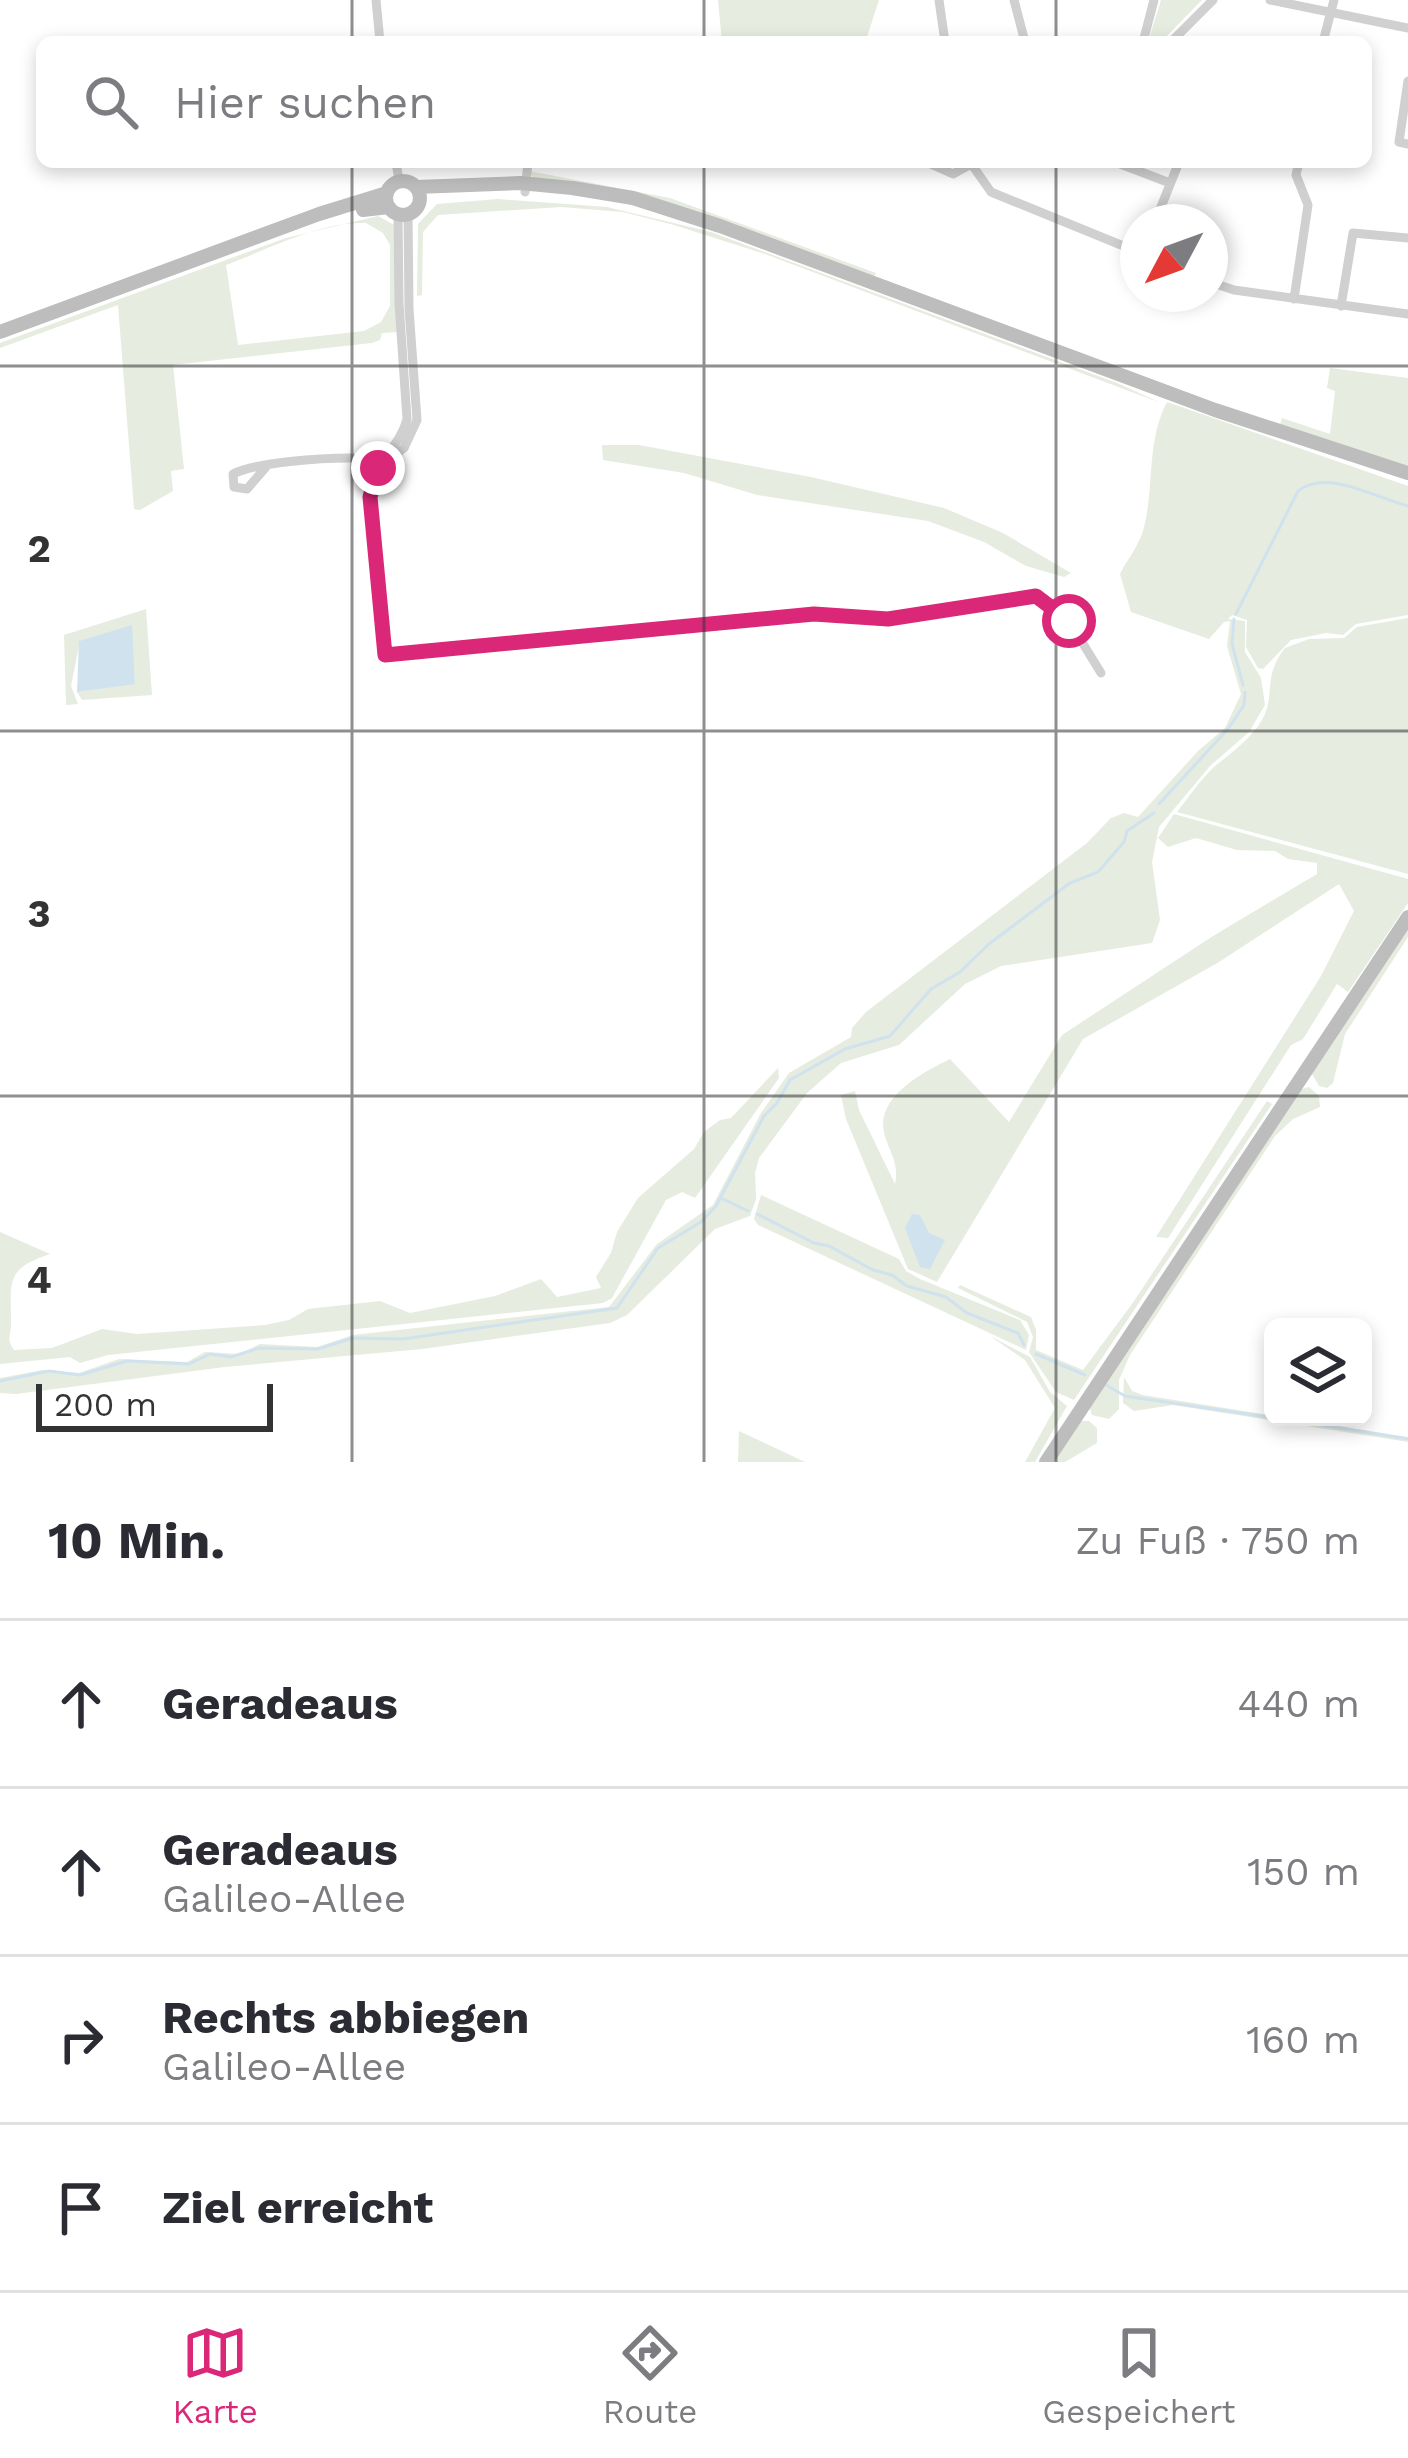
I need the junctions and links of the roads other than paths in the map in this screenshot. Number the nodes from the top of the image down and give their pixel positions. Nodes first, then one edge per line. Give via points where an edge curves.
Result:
1 (376, 0) edge
2 (939, 0) edge
3 (1013, 0) edge
4 (1154, 0) edge
5 (1213, 0) edge
6 (1270, 0) edge
7 (1334, 0) edge
8 (1330, 13) junction
9 (1408, 28) edge
10 (379, 36) edge
11 (944, 36) edge
12 (1022, 36) edge
13 (1145, 36) edge
14 (1177, 36) edge
15 (1324, 36) edge
16 (1408, 81) edge
17 (1399, 142) edge
18 (397, 168) edge
19 (527, 168) edge
20 (974, 168) edge
21 (1131, 168) edge
22 (1176, 168) edge
23 (1297, 168) edge
24 (400, 182) junction
25 (1170, 183) junction
26 (525, 188) junction
27 (418, 194) junction
28 (1162, 204) edge
29 (395, 207) junction
30 (1408, 238) edge
31 (1120, 245) edge
32 (1228, 288) edge
33 (1294, 299) junction
34 (1341, 306) junction
35 (1408, 314) edge
36 (0, 332) edge
37 (266, 467) dead end
38 (378, 468) junction
39 (1408, 473) edge
40 (1101, 673) dead end
41 (1408, 917) edge
42 (1046, 1462) edge

1 - 10 street
2 - 11 street
3 - 12 street
4 - 13 street
5 - 14 street
6 - 8 street
7 - 8 street
8 - 9 street
8 - 15 street
16 - 17 street
18 - 24 street
19 - 26 street
20 - 31 street via 991,192
21 - 25 street
22 - 25 street
23 - 33 street via 1308,205
24 - 27 street
24 - 29 street
25 - 28 street
26 - 27 street
26 - 39 street via 660,208
27 - 29 street
29 - 36 street via 282,230
29 - 38 street via 407,419
30 - 34 street via 1353,233
32 - 33 street
33 - 34 street
34 - 35 street
37 - 38 street via 356,458
38 - 40 street via 370,497 385,655 814,614 888,619 1036,596 1069,621
41 - 42 street

